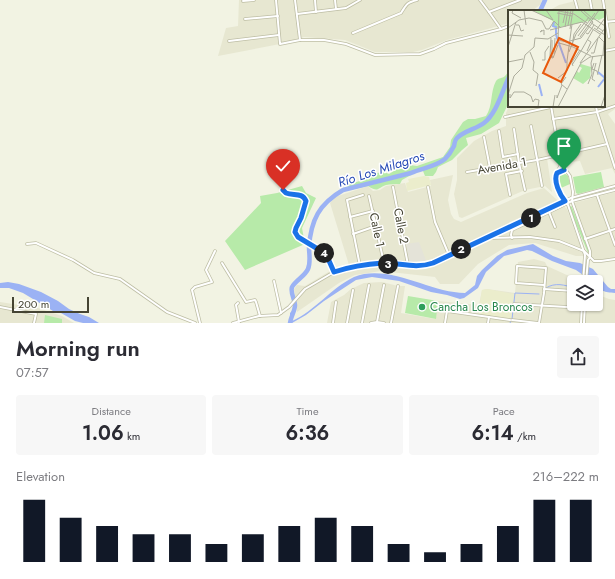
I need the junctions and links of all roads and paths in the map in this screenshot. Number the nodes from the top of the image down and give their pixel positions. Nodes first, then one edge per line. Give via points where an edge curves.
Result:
1 (254, 0) edge
2 (276, 0) edge
3 (295, 0) edge
4 (315, 0) edge
5 (335, 0) edge
6 (360, 0) edge
7 (417, 0) edge
8 (480, 0) edge
9 (520, 0) edge
10 (575, 0) edge
11 (590, 0) edge
12 (603, 0) edge
13 (243, 1) dead end
14 (412, 1) edge
15 (336, 9) junction
16 (578, 10) edge
17 (592, 10) edge
18 (604, 10) edge
19 (316, 12) junction
20 (489, 12) junction
21 (297, 14) junction
22 (278, 16) junction
23 (246, 19) dead end
24 (615, 20) edge
25 (605, 22) edge
26 (508, 26) edge
27 (501, 29) junction
28 (353, 34) dead end
29 (279, 35) junction
30 (609, 37) dead end
31 (300, 40) junction
32 (230, 41) dead end
33 (615, 49) edge
34 (605, 51) edge
35 (615, 106) edge
36 (551, 107) edge
37 (596, 107) edge
38 (597, 112) junction
39 (506, 117) dead end
40 (554, 119) junction
41 (531, 126) dead end
42 (514, 129) dead end
43 (499, 130) dead end
44 (484, 137) dead end
45 (607, 144) junction
46 (518, 154) junction
47 (560, 155) junction
48 (537, 160) junction
49 (519, 163) junction
50 (561, 163) junction
51 (490, 168) junction
52 (615, 168) edge
53 (522, 171) junction
54 (565, 171) junction
55 (467, 172) dead end
56 (557, 173) junction
57 (542, 186) dead end
58 (615, 186) edge
59 (393, 187) dead end
60 (428, 187) dead end
61 (283, 190) dead end
62 (525, 190) dead end
63 (615, 190) edge
64 (363, 195) dead end
65 (510, 195) dead end
66 (597, 195) junction
67 (369, 196) dead end
68 (572, 200) junction
69 (566, 203) junction
70 (373, 210) junction
71 (549, 212) junction
72 (350, 217) junction
73 (376, 226) junction
74 (555, 227) dead end
75 (509, 228) junction
76 (615, 229) edge
77 (512, 230) junction
78 (610, 231) junction
79 (353, 234) junction
80 (487, 238) junction
81 (512, 238) junction
82 (585, 239) junction
83 (27, 244) dead end
84 (615, 245) edge
85 (215, 251) dead end
86 (584, 251) junction
87 (449, 255) junction
88 (590, 257) junction
89 (615, 259) edge
90 (222, 263) dead end
91 (384, 263) junction
92 (408, 265) junction
93 (360, 266) junction
94 (334, 272) junction
95 (584, 275) edge
96 (587, 275) edge
97 (274, 281) dead end
98 (369, 284) dead end
99 (384, 285) dead end
100 (544, 285) junction
101 (398, 286) dead end
102 (544, 289) junction
103 (353, 290) dead end
104 (567, 291) edge
105 (336, 302) dead end
106 (238, 303) dead end
107 (514, 304) dead end
108 (542, 306) junction
109 (0, 307) edge
110 (567, 307) edge
111 (583, 311) edge
112 (584, 311) edge
113 (281, 314) junction
114 (260, 316) junction
115 (489, 317) junction
116 (239, 322) junction
117 (377, 322) junction
118 (34, 323) edge
119 (196, 323) edge
120 (200, 323) edge
121 (233, 323) edge
122 (333, 323) edge
123 (347, 323) edge
124 (362, 323) edge
125 (371, 323) edge
126 (384, 323) edge
127 (391, 323) edge
128 (445, 323) edge
129 (488, 323) edge
130 (538, 323) edge
131 (581, 323) edge
132 (584, 323) edge

1 - 13 street
2 - 22 street
3 - 21 street
4 - 19 street
5 - 15 street
6 - 15 street via 346,8
7 - 14 street
8 - 20 street
9 - 20 street
10 - 16 street
11 - 17 street
12 - 18 street
14 - 28 street via 404,6 401,13
15 - 19 street
19 - 21 street
20 - 27 street
21 - 31 street
22 - 23 street
22 - 29 street
24 - 25 street
25 - 30 street
26 - 27 street
27 - 31 street via 446,43 420,54 375,55 346,44 324,40
29 - 31 street via 280,44
29 - 32 street
33 - 34 street
35 - 38 street
36 - 39 street
36 - 40 street
37 - 38 street
38 - 40 street
38 - 45 street
40 - 47 street
41 - 48 street
42 - 46 street
43 - 46 street via 503,157
44 - 51 street
45 - 47 street, Avenida 1
45 - 52 street
46 - 49 street
47 - 48 street, Avenida 1
47 - 50 street
48 - 49 street, Avenida 1
48 - 57 street
49 - 51 street, Avenida 1
49 - 53 street
50 - 54 street
50 - 56 street
51 - 55 street, Avenida 1
53 - 62 street
53 - 65 street via 506,174
54 - 56 street
54 - 68 street via 570,176
56 - 69 street via 556,181
58 - 68 street
59 - 92 street, Calle 2
60 - 87 street via 435,222
61 - 94 street via 288,194 303,196 306,201 295,232 298,237 326,254
63 - 66 street
64 - 72 street via 347,200
66 - 68 street
66 - 78 street
67 - 70 street, Calle 1
68 - 69 street
68 - 82 street
69 - 71 street
69 - 75 street
69 - 86 street
70 - 72 street
70 - 73 street, Calle 1
71 - 74 street
71 - 77 street
72 - 79 street
73 - 79 street
73 - 91 street, Calle 1
75 - 77 street
75 - 80 street
76 - 78 street
77 - 81 street
78 - 82 street
78 - 84 street
79 - 93 street
80 - 81 street
80 - 87 street
81 - 86 street via 530,237 559,241
82 - 88 street
83 - 119 street via 36,243 94,273 120,279 167,312
85 - 120 street via 206,270 212,282 192,290
86 - 88 street
86 - 95 street
87 - 92 street via 427,266
88 - 89 street via 599,261
88 - 96 street
90 - 114 street via 246,302 255,300
91 - 92 street
91 - 93 street
93 - 94 street
94 - 113 street via 305,289
97 - 113 street
98 - 124 street
99 - 117 street
100 - 100 street via 546,268 518,266 516,283
100 - 102 street
101 - 127 street
102 - 104 street
102 - 108 street
103 - 123 street
105 - 122 street
106 - 116 street via 236,305
107 - 108 street
108 - 110 street
108 - 130 street
109 - 118 street via 36,314
111 - 131 street
112 - 132 street
113 - 114 street
114 - 116 street
115 - 128 street via 447,311
115 - 129 street
115 - 130 street
116 - 121 street
117 - 125 street
117 - 126 street

